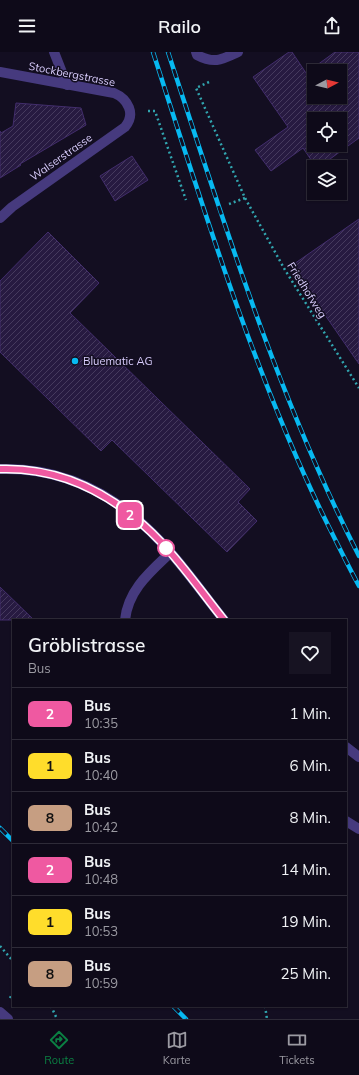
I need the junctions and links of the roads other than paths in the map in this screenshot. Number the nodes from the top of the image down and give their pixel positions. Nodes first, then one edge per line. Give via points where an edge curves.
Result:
1 (54, 52) edge
2 (238, 52) edge
3 (196, 53) edge
4 (0, 72) edge
5 (67, 85) junction
6 (130, 113) joint
7 (0, 218) edge
8 (0, 469) edge
9 (170, 552) junction
10 (126, 619) edge
11 (223, 619) edge
12 (347, 748) edge
13 (359, 757) edge
14 (347, 822) edge
15 (359, 829) edge
16 (0, 1012) edge
17 (8, 1019) edge

1 - 5 street
2 - 3 street via 222,60 206,60
4 - 5 street, Stockbergstrasse
5 - 6 street, Stockbergstrasse via 114,93 125,99
6 - 7 street, Walserstrasse via 129,122 125,127
8 - 9 street via 51,474 99,492 141,523
9 - 10 street via 135,589 126,609
9 - 11 street
12 - 13 street
14 - 15 street
16 - 17 street

